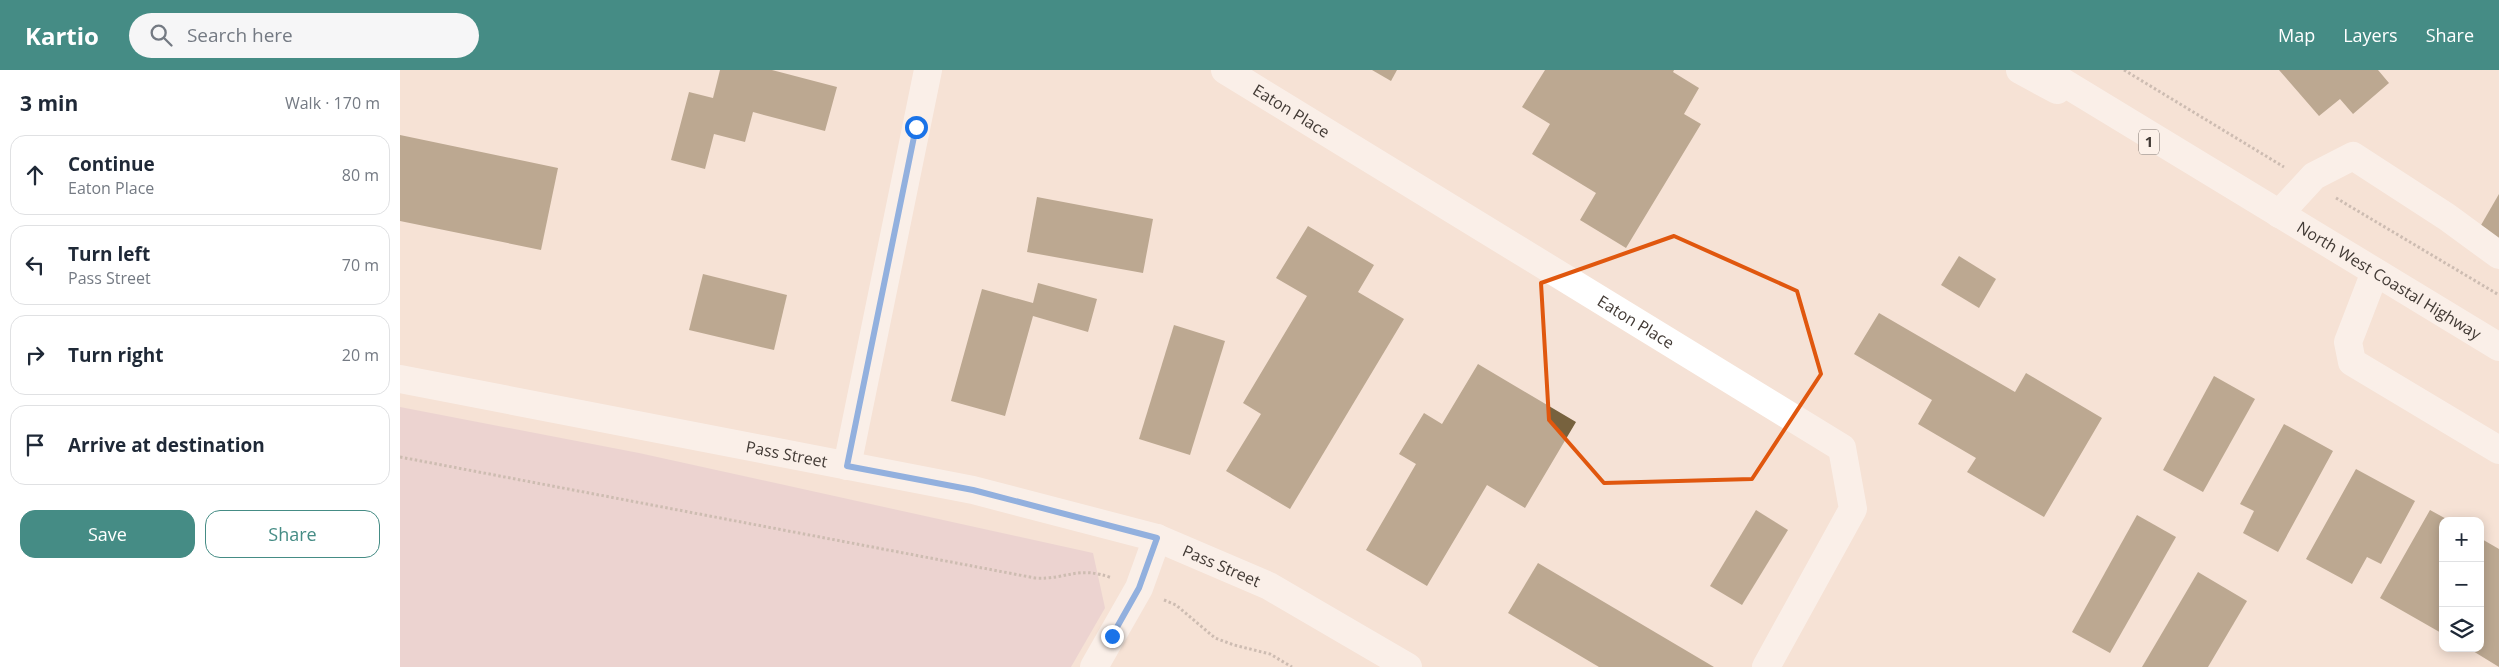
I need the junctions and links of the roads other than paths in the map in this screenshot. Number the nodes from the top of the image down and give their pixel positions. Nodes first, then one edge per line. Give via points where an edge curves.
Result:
1 (928, 70) edge
2 (1226, 70) edge
3 (2020, 70) edge
4 (2043, 70) edge
5 (2279, 214) junction
6 (2499, 255) edge
7 (2375, 272) junction
8 (2499, 348) edge
9 (400, 380) edge
10 (2499, 450) edge
11 (847, 466) junction
12 (1157, 538) junction
13 (1094, 667) edge
14 (1408, 667) edge
15 (1766, 667) edge

1 - 11 main road
2 - 15 main road, Eaton Place via 1842,448 1853,509
3 - 5 main road, North West Coastal Highway / 1
4 - 5 main road, North West Coastal Highway / 1
5 - 6 main road via 2314,176 2353,156
5 - 7 main road, North West Coastal Highway / 1
7 - 8 main road, North West Coastal Highway / 1
7 - 10 main road via 2348,342 2352,362
9 - 11 main road, Pass Street
11 - 12 main road, Pass Street via 973,490
12 - 13 main road via 1139,588
12 - 14 main road, Pass Street via 1269,586

